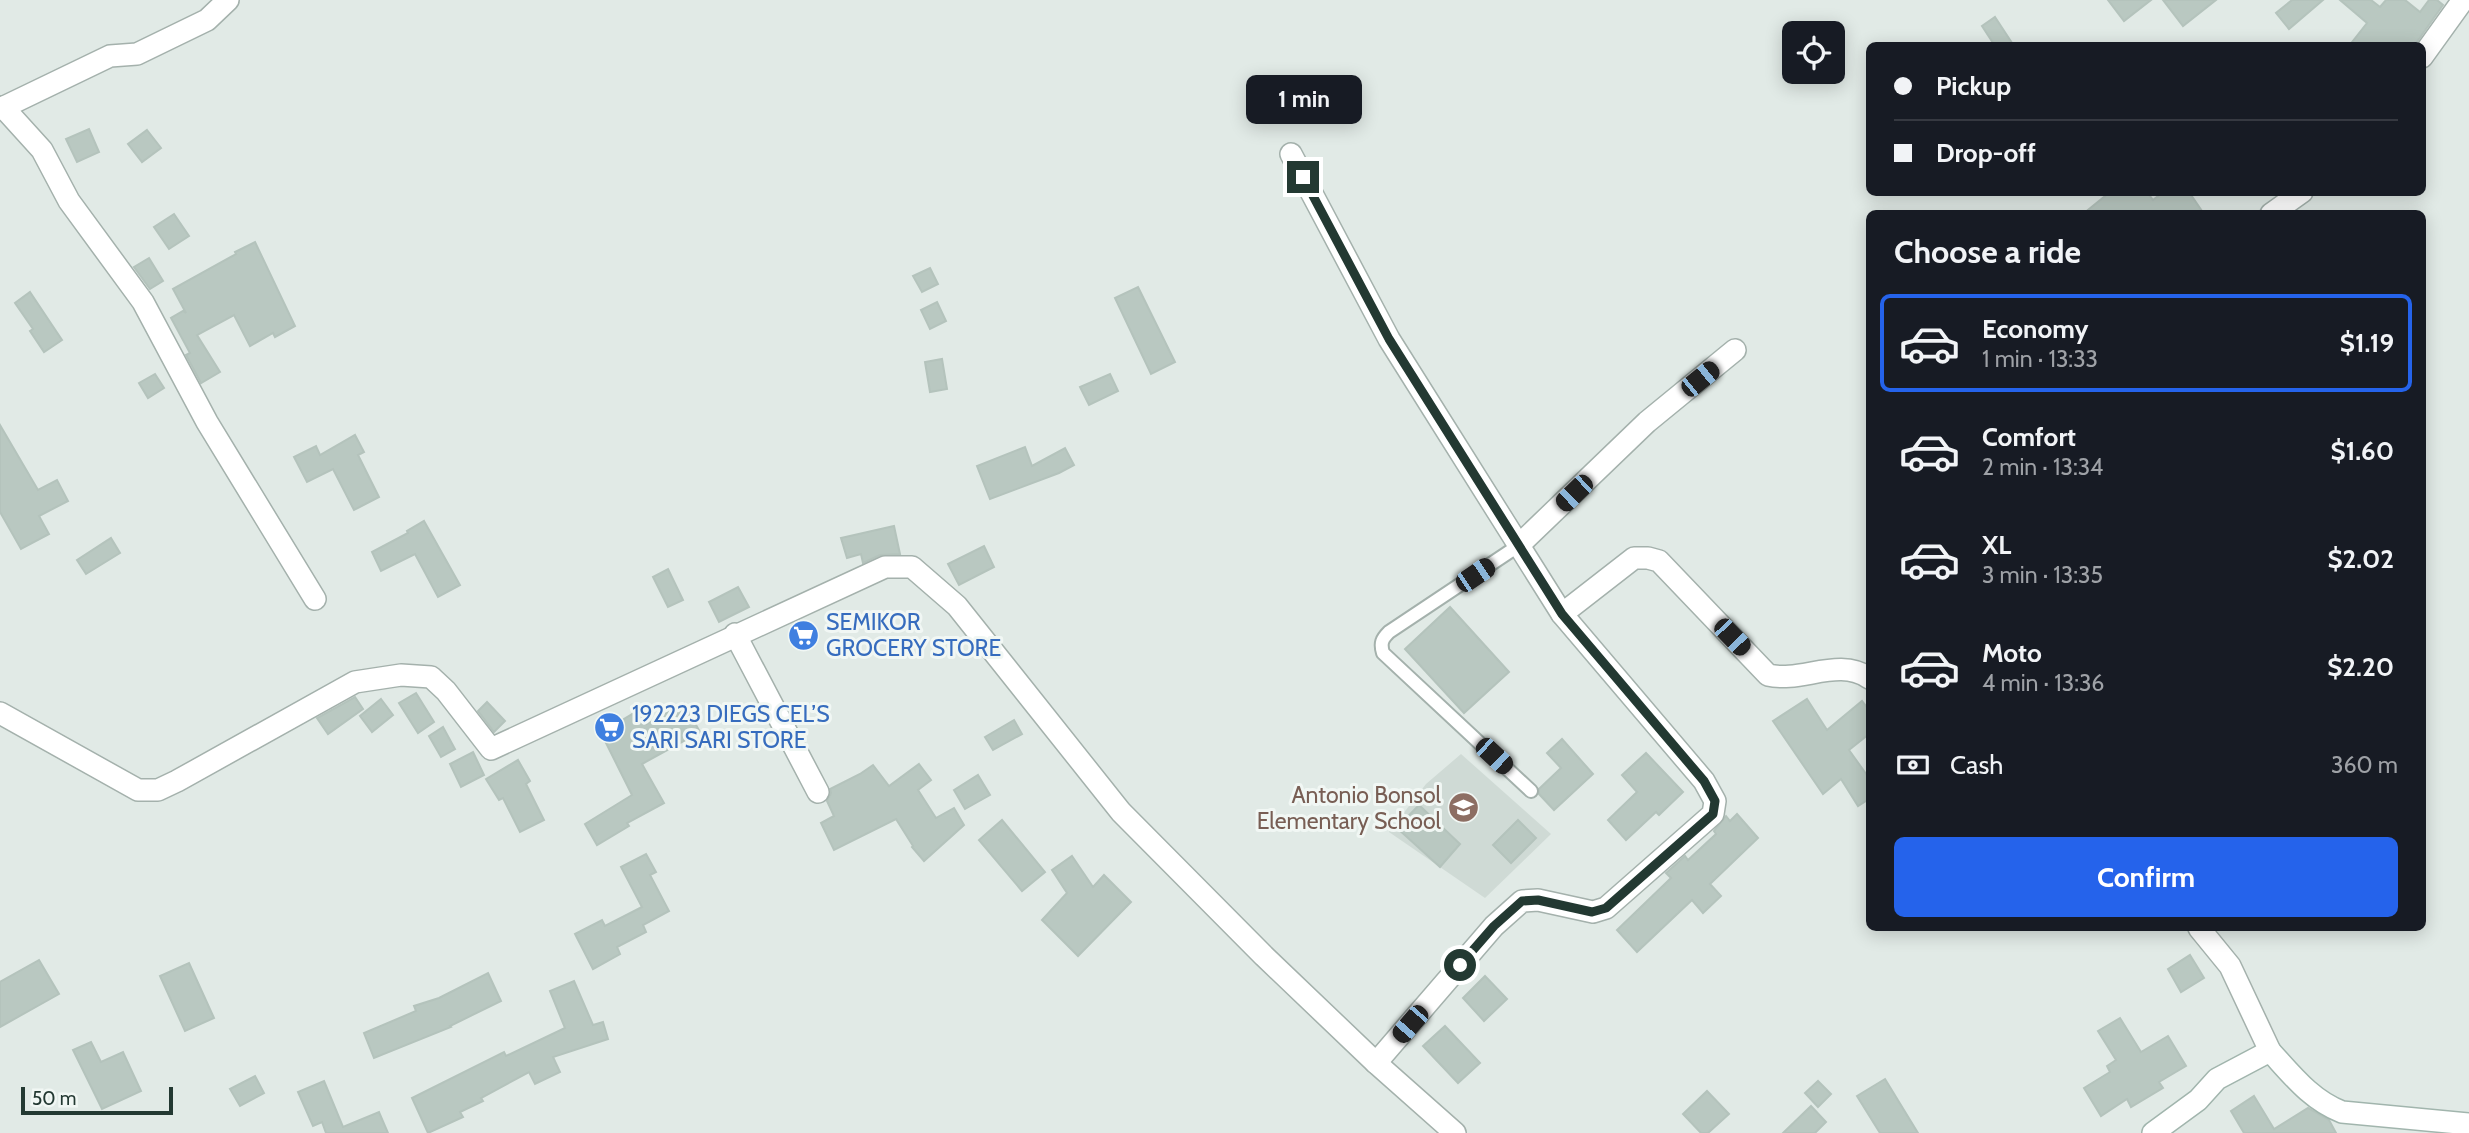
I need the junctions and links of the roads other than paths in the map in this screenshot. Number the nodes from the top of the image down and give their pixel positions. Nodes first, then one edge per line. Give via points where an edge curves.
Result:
1 (228, 0) edge
2 (2463, 0) edge
3 (2426, 51) edge
4 (1, 108) edge
5 (1291, 154) dead end
6 (2296, 196) edge
7 (2277, 210) edge
8 (1735, 350) dead end
9 (1518, 546) junction
10 (315, 598) dead end
11 (1562, 614) junction
12 (735, 634) junction
13 (1866, 676) edge
14 (0, 713) edge
15 (1531, 791) dead end
16 (818, 792) dead end
17 (2202, 931) edge
18 (2270, 1051) junction
19 (1376, 1063) junction
20 (2469, 1124) edge
21 (1455, 1133) edge
22 (2153, 1133) edge

1 - 4 street via 207,20 137,54 110,56
2 - 3 street
4 - 10 street via 42,150 69,201 143,302 207,422
5 - 9 street via 1389,339
6 - 7 street
8 - 9 street via 1647,422
9 - 11 street
9 - 15 lane via 1389,632 1381,646 1383,653
11 - 13 street via 1634,558 1648,558 1659,561 1769,675 1783,679 1839,669
11 - 19 street via 1704,781 1715,801 1713,814 1606,908 1592,912 1522,901 1494,926
12 - 14 street via 491,749 431,677 401,675 355,682 158,790 138,790
12 - 16 street
12 - 19 street via 885,567 912,567 957,606 1121,812
17 - 18 street via 2230,965
18 - 20 street via 2311,1096 2342,1112
18 - 22 street via 2217,1079 2198,1100
19 - 21 street

